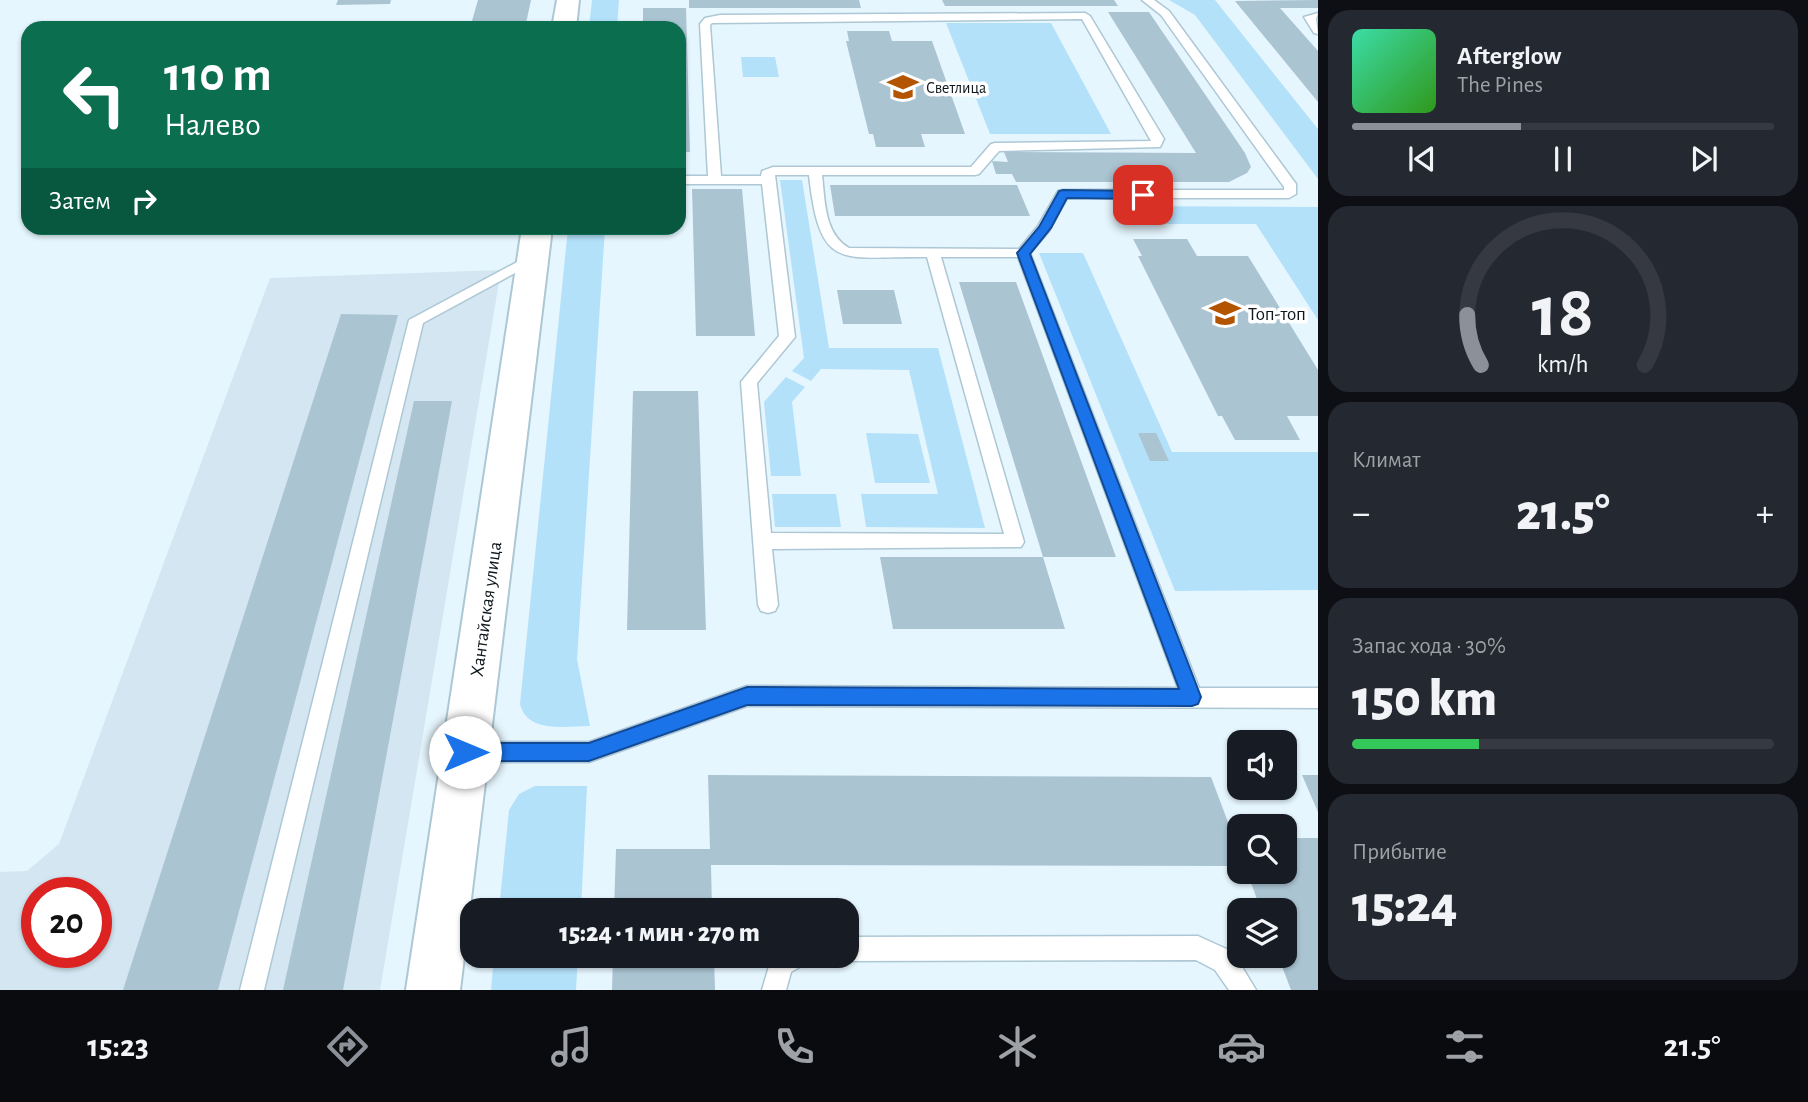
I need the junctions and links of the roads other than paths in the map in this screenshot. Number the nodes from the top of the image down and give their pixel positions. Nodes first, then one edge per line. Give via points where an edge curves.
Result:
1 (568, 0) edge
2 (1147, 0) edge
3 (1318, 16) edge
4 (565, 21) edge
5 (1318, 31) edge
6 (815, 171) junction
7 (686, 180) edge
8 (715, 180) junction
9 (768, 180) junction
10 (534, 243) edge
11 (933, 253) junction
12 (1023, 253) junction
13 (763, 541) junction
14 (768, 605) dead end
15 (1192, 697) junction
16 (1318, 698) edge
17 (465, 752) junction
18 (859, 949) edge
19 (780, 968) edge
20 (252, 990) edge
21 (433, 990) edge
22 (774, 990) edge
23 (1244, 990) edge

1 - 4 street
2 - 12 lane via 1165,13 1291,187 1289,194 1063,194
3 - 5 lane via 1309,17
6 - 8 lane via 975,171 995,146 1146,145 1156,144 1158,139 1085,16 904,12 709,20 705,24
6 - 9 lane via 774,171 767,174
6 - 11 lane via 827,237 834,247 847,252
7 - 8 lane
8 - 9 lane
9 - 13 lane via 787,337 750,382
10 - 17 street, Хантайская улица
10 - 20 lane via 416,320
11 - 12 lane
11 - 13 lane via 1015,542
12 - 15 lane
13 - 14 lane
15 - 16 lane
15 - 17 lane via 747,696 589,752
17 - 21 street, Хантайская улица
18 - 23 lane via 1198,948 1224,961
19 - 22 lane

